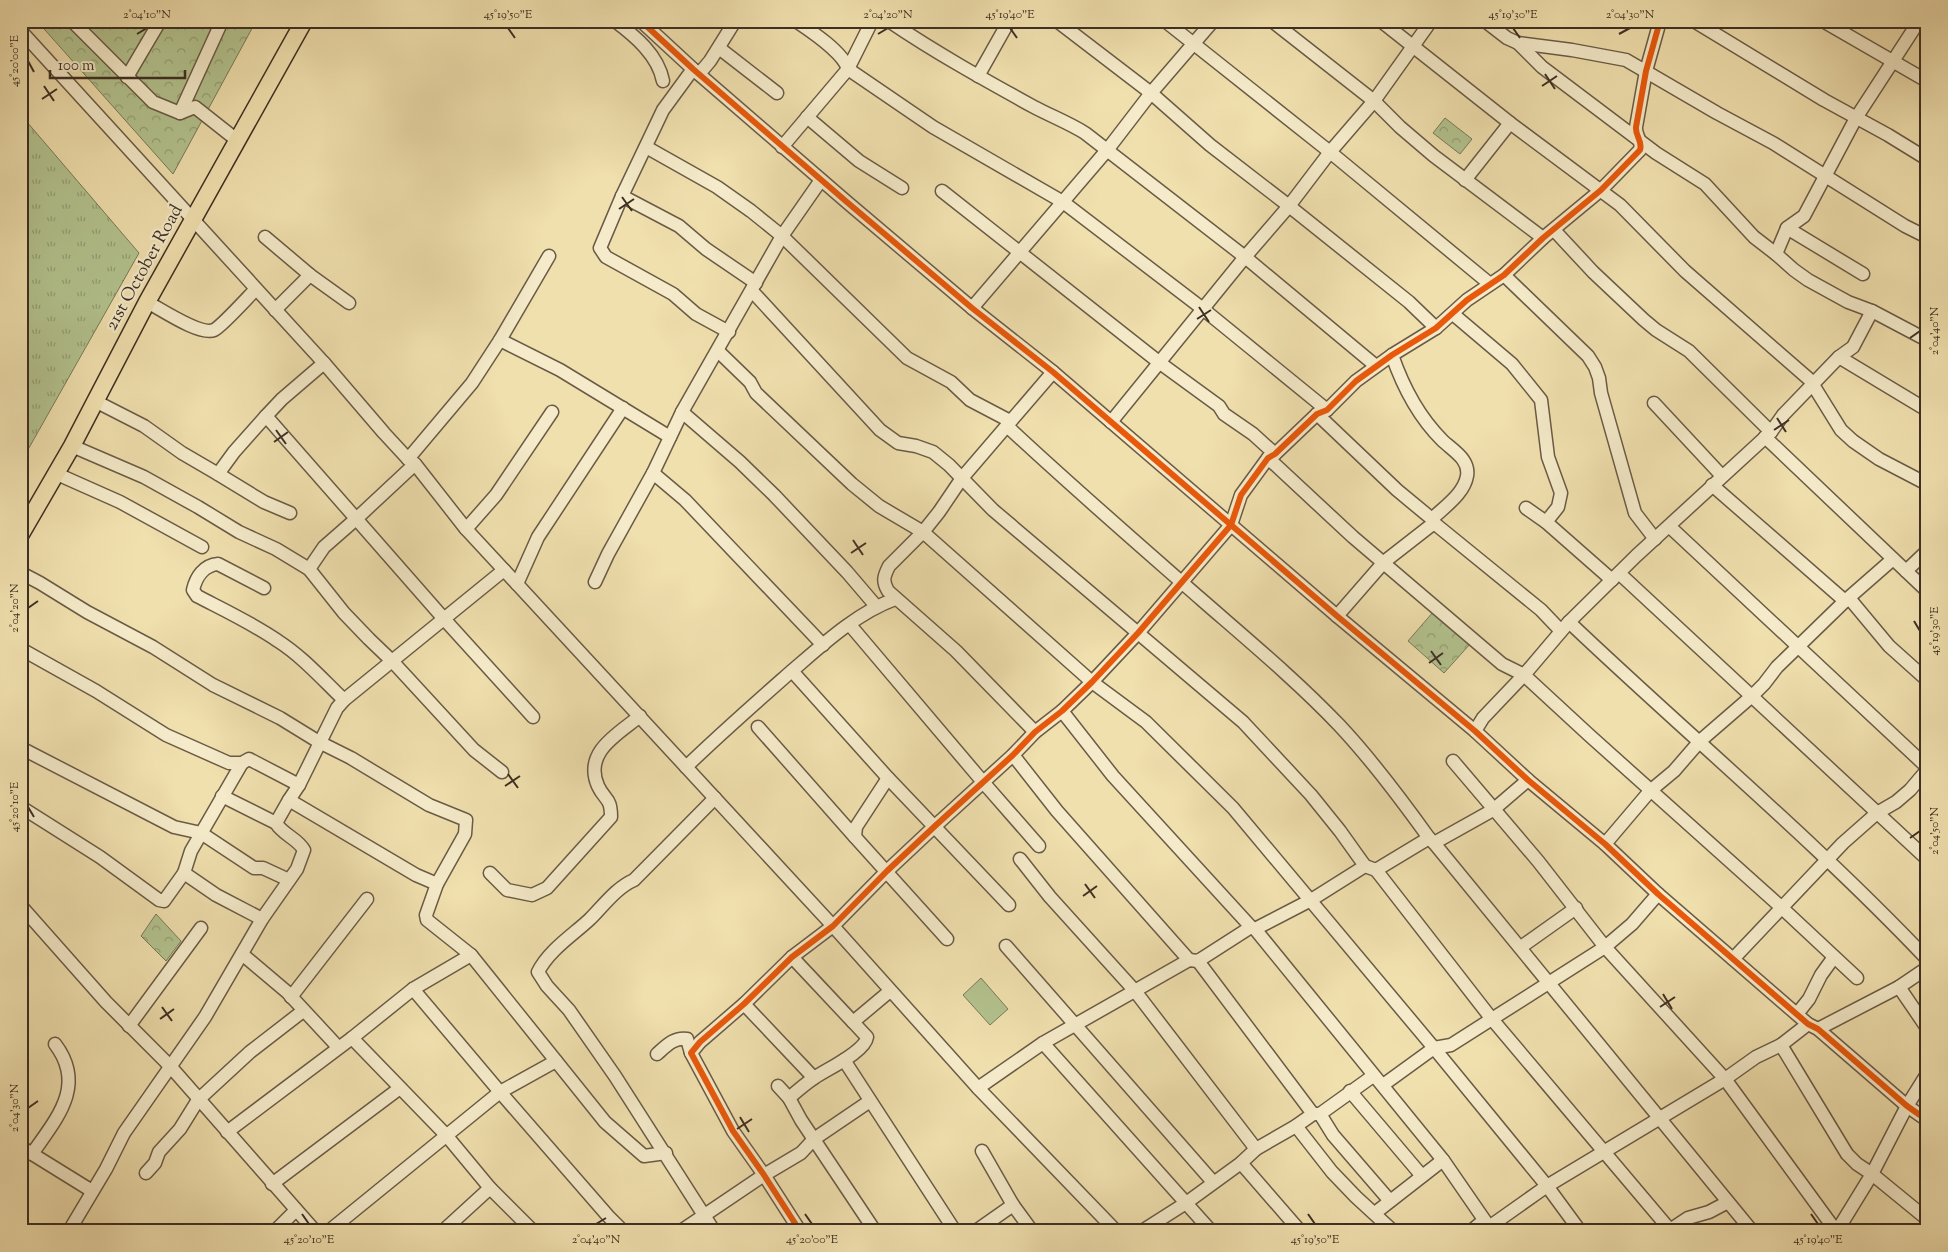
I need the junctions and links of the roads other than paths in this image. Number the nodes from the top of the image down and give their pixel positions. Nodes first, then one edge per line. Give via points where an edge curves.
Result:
1 (72, 21) edge
2 (160, 21) edge
3 (304, 21) edge
4 (615, 21) edge
5 (641, 21) edge
6 (735, 21) edge
7 (796, 21) edge
8 (872, 21) edge
9 (889, 21) edge
10 (1009, 21) edge
11 (1057, 21) edge
12 (1165, 21) edge
13 (1213, 21) edge
14 (1272, 21) edge
15 (1381, 21) edge
16 (1431, 21) edge
17 (1485, 21) edge
18 (1660, 21) edge
19 (1694, 21) edge
20 (1823, 21) edge
21 (1919, 21) edge
22 (220, 23) edge
23 (21, 31) edge
24 (1518, 43) junction
25 (1194, 44) junction
26 (1412, 45) junction
27 (719, 48) junction
28 (1893, 61) junction
29 (848, 68) junction
30 (1646, 71) junction
31 (696, 72) junction
32 (978, 76) junction
33 (127, 77) junction
34 (663, 81) dead end
35 (1927, 81) edge
36 (777, 93) dead end
37 (1150, 93) junction
38 (1374, 101) junction
39 (180, 113) junction
40 (807, 117) junction
41 (1856, 118) junction
42 (1510, 123) junction
43 (1639, 140) junction
44 (238, 141) junction
45 (646, 147) junction
46 (782, 147) junction
47 (1108, 149) junction
48 (1330, 152) junction
49 (1927, 159) edge
50 (1826, 176) junction
51 (821, 180) junction
52 (1466, 180) junction
53 (902, 188) dead end
54 (1601, 190) junction
55 (942, 191) dead end
56 (622, 196) junction
57 (1063, 202) junction
58 (1290, 206) junction
59 (194, 221) junction
60 (1787, 228) junction
61 (1554, 230) junction
62 (782, 236) junction
63 (265, 237) dead end
64 (1927, 237) edge
65 (1543, 238) junction
66 (1019, 252) junction
67 (1776, 254) junction
68 (550, 256) dead end
69 (1245, 257) junction
70 (1863, 274) dead end
71 (310, 275) junction
72 (1504, 275) junction
73 (1490, 284) junction
74 (754, 287) junction
75 (256, 288) junction
76 (148, 302) junction
77 (349, 304) dead end
78 (972, 308) junction
79 (1203, 309) junction
80 (275, 310) junction
81 (1872, 311) junction
82 (1453, 314) junction
83 (1436, 328) junction
84 (729, 332) junction
85 (500, 340) junction
86 (1927, 340) edge
87 (718, 351) junction
88 (1392, 355) junction
89 (1840, 357) junction
90 (324, 363) junction
91 (1160, 363) junction
92 (1376, 366) junction
93 (1054, 372) junction
94 (1812, 385) junction
95 (95, 401) junction
96 (1654, 403) dead end
97 (623, 408) junction
98 (1927, 410) edge
99 (552, 412) dead end
100 (682, 412) junction
101 (1322, 412) junction
102 (266, 416) junction
103 (1111, 422) junction
104 (1009, 424) junction
105 (1768, 434) junction
106 (670, 437) junction
107 (72, 446) junction
108 (1272, 456) junction
109 (411, 461) junction
110 (653, 473) junction
111 (57, 474) junction
112 (218, 474) junction
113 (1722, 476) junction
114 (962, 478) junction
115 (1927, 484) edge
116 (1712, 485) junction
117 (1526, 508) dead end
118 (290, 513) dead end
119 (356, 519) junction
120 (1433, 521) junction
121 (1546, 522) junction
122 (1231, 525) junction
123 (1668, 526) junction
124 (466, 528) junction
125 (923, 532) junction
126 (21, 534) edge
127 (1655, 539) junction
128 (202, 547) dead end
129 (1927, 551) edge
130 (1893, 559) junction
131 (1384, 562) junction
132 (309, 569) junction
133 (504, 570) junction
134 (1906, 571) junction
135 (21, 573) edge
136 (1616, 577) junction
137 (595, 582) dead end
138 (1182, 583) junction
139 (517, 584) junction
140 (264, 588) dead end
141 (1927, 591) edge
142 (895, 599) junction
143 (1847, 599) junction
144 (876, 606) junction
145 (1337, 616) junction
146 (445, 620) junction
147 (850, 625) junction
148 (1565, 627) junction
149 (1138, 633) junction
150 (823, 645) junction
151 (1798, 648) junction
152 (21, 649) edge
153 (392, 662) junction
154 (792, 671) junction
155 (1524, 675) junction
156 (1927, 680) edge
157 (1092, 682) junction
158 (1752, 696) junction
159 (344, 700) junction
160 (1062, 711) junction
161 (640, 716) junction
162 (533, 717) dead end
163 (758, 727) dead end
164 (1475, 731) junction
165 (1035, 732) junction
166 (1700, 741) junction
167 (319, 742) junction
168 (21, 748) edge
169 (1013, 755) junction
170 (1454, 761) dead end
171 (242, 763) junction
172 (686, 766) junction
173 (1927, 766) edge
174 (1927, 770) edge
175 (502, 772) dead end
176 (888, 778) junction
177 (1528, 780) junction
178 (983, 782) junction
179 (299, 785) junction
180 (1650, 791) junction
181 (222, 796) junction
182 (715, 798) junction
183 (289, 800) junction
184 (21, 807) edge
185 (1493, 810) junction
186 (1876, 813) junction
187 (276, 823) junction
188 (935, 826) junction
189 (201, 833) junction
190 (855, 837) junction
191 (1432, 840) junction
192 (1605, 844) junction
193 (1040, 846) dead end
194 (1020, 859) dead end
195 (1927, 859) edge
196 (1828, 861) junction
197 (1371, 868) junction
198 (887, 871) junction
199 (184, 873) junction
200 (490, 873) dead end
201 (289, 880) junction
202 (437, 884) junction
203 (1658, 894) junction
204 (367, 899) dead end
205 (1311, 900) junction
206 (1009, 905) dead end
207 (21, 906) edge
208 (1781, 907) junction
209 (1576, 908) junction
210 (262, 919) junction
211 (833, 926) junction
212 (201, 928) dead end
213 (1253, 928) junction
214 (947, 939) dead end
215 (1006, 946) dead end
216 (1521, 947) junction
217 (1604, 947) junction
218 (242, 954) junction
219 (471, 955) junction
220 (792, 957) junction
221 (1834, 957) junction
222 (1733, 959) junction
223 (1927, 959) edge
224 (1193, 960) junction
225 (1927, 968) edge
226 (1857, 978) dead end
227 (1547, 983) junction
228 (1899, 987) junction
229 (414, 989) junction
230 (890, 991) junction
231 (1135, 991) junction
232 (291, 997) junction
233 (744, 1004) junction
234 (303, 1011) junction
235 (1797, 1014) junction
236 (1491, 1018) junction
237 (853, 1022) junction
238 (129, 1026) junction
239 (1076, 1026) junction
240 (1813, 1026) junction
241 (1927, 1028) edge
242 (352, 1038) junction
243 (1043, 1043) junction
244 (55, 1044) dead end
245 (1781, 1045) junction
246 (338, 1047) junction
247 (1434, 1048) junction
248 (692, 1053) junction
249 (656, 1054) dead end
250 (844, 1060) junction
251 (556, 1061) junction
252 (170, 1066) junction
253 (1927, 1074) edge
254 (1373, 1076) junction
255 (814, 1078) junction
256 (1725, 1079) junction
257 (778, 1086) dead end
258 (1383, 1086) junction
259 (400, 1088) junction
260 (978, 1088) junction
261 (1350, 1091) junction
262 (500, 1092) junction
263 (789, 1098) junction
264 (198, 1100) junction
265 (870, 1101) junction
266 (1907, 1106) junction
267 (1316, 1114) junction
268 (1660, 1118) junction
269 (1927, 1120) edge
270 (1296, 1126) junction
271 (228, 1132) junction
272 (446, 1135) junction
273 (814, 1139) junction
274 (1256, 1148) junction
275 (26, 1151) edge
276 (982, 1151) dead end
277 (1604, 1151) junction
278 (666, 1154) junction
279 (1443, 1160) junction
280 (1241, 1163) junction
281 (146, 1174) dead end
282 (1872, 1174) junction
283 (764, 1175) junction
284 (1422, 1176) junction
285 (1213, 1182) junction
286 (272, 1184) junction
287 (1547, 1186) junction
288 (490, 1188) junction
289 (92, 1191) junction
290 (1390, 1201) junction
291 (1728, 1202) junction
292 (1186, 1203) junction
293 (1013, 1204) junction
294 (296, 1210) junction
295 (1375, 1213) junction
296 (704, 1216) junction
297 (1927, 1219) edge
298 (1488, 1226) edge
299 (1670, 1230) edge
300 (69, 1231) edge
301 (275, 1231) edge
302 (315, 1231) edge
303 (329, 1231) edge
304 (443, 1231) edge
305 (533, 1231) edge
306 (623, 1231) edge
307 (681, 1231) edge
308 (714, 1231) edge
309 (800, 1231) edge
310 (876, 1231) edge
311 (955, 1231) edge
312 (976, 1231) edge
313 (1032, 1231) edge
314 (1116, 1231) edge
315 (1142, 1231) edge
316 (1210, 1231) edge
317 (1300, 1231) edge
318 (1393, 1231) edge
319 (1471, 1231) edge
320 (1580, 1231) edge
321 (1752, 1231) edge
322 (1836, 1231) edge

1 - 33 street
2 - 33 street
3 - 44 main road, 21st October Road
4 - 34 street via 654,57
5 - 31 street
6 - 27 street
7 - 29 street via 826,43
8 - 29 street
9 - 32 street
10 - 32 street
11 - 37 street
12 - 25 street
13 - 25 street
14 - 38 street
15 - 26 street
16 - 26 street
17 - 24 street
18 - 30 street
19 - 41 street
20 - 28 street
21 - 28 street
22 - 39 street
23 - 59 street
24 - 30 street via 1626,60
24 - 43 street via 1542,67
25 - 37 street
25 - 48 street
26 - 38 street
26 - 42 street
27 - 31 street
27 - 36 street
28 - 35 street
28 - 41 street
29 - 40 street
29 - 57 street via 933,127
30 - 43 street via 1635,131
30 - 50 street
31 - 45 street via 663,110
31 - 46 street
32 - 47 street via 1052,117 1070,123
33 - 39 street via 153,102
37 - 47 street
37 - 58 street via 1210,145
38 - 48 street
38 - 52 street via 1400,127
39 - 44 street via 195,107
40 - 46 street
40 - 53 street via 859,161
41 - 49 street
41 - 50 street
42 - 52 street
42 - 54 street
43 - 54 street via 1640,150
43 - 67 street via 1705,184 1754,237
44 - 59 main road, 21st October Road
45 - 56 street
45 - 62 street via 716,187
46 - 51 street
47 - 57 street
47 - 69 street
48 - 58 street
48 - 73 street
50 - 60 street via 1804,216
50 - 64 street
51 - 62 street
51 - 78 street
52 - 65 street
54 - 61 street
54 - 94 street via 1620,205 1685,272
55 - 66 street
56 - 74 street via 679,226
56 - 84 street via 600,248 606,257 673,294 696,314
57 - 66 street
57 - 79 street
58 - 69 street
58 - 83 street via 1409,302
59 - 75 street
59 - 76 main road, 21st October Road
60 - 67 street
60 - 70 street
61 - 65 street
61 - 105 street via 1593,272 1656,330 1690,352
62 - 74 street
62 - 104 street via 907,358 951,382 970,400
63 - 71 street
65 - 72 street
66 - 78 street
66 - 91 street
67 - 81 street via 1808,280
68 - 85 street
69 - 79 street
69 - 92 street
71 - 77 street
71 - 80 street
72 - 73 street
72 - 127 street via 1574,341 1595,367 1635,513
73 - 82 street
74 - 84 street
74 - 114 street via 880,430 898,443 933,452
75 - 76 street via 217,328 207,331 191,326
75 - 80 street
76 - 95 main road, 21st October Road
78 - 93 street
79 - 91 street
79 - 101 street
80 - 90 street
81 - 86 street
81 - 89 street via 1853,347
82 - 83 street
82 - 121 street via 1512,364 1541,400 1548,457 1561,493 1558,507
83 - 88 street
84 - 87 street
85 - 97 street via 560,370
85 - 109 street via 472,383
87 - 100 street
87 - 125 street via 750,382 756,393 852,484 879,506
88 - 92 street
88 - 120 street via 1400,378 1422,417 1443,441 1461,455 1468,473 1464,488
89 - 94 street
89 - 98 street
90 - 102 street
90 - 109 street
91 - 103 street
91 - 108 street via 1253,434
92 - 101 street
93 - 103 street
93 - 104 street
94 - 105 street
94 - 115 street via 1841,430 1853,441 1879,459
95 - 107 main road, 21st October Road
95 - 112 street via 144,426
96 - 113 street
97 - 106 street
97 - 139 street via 538,537
99 - 124 street via 496,495
100 - 106 street
100 - 144 street via 774,495
101 - 108 street
101 - 120 street via 1397,490
102 - 112 street
102 - 119 street
103 - 122 street
104 - 114 street
104 - 138 street via 1084,499
105 - 113 street
105 - 130 street
106 - 110 street
107 - 111 main road, 21st October Road
107 - 132 street via 144,477
108 - 122 street via 1241,495
108 - 131 street
109 - 119 street
109 - 124 street
110 - 137 street
110 - 150 street via 685,500
111 - 126 main road, 21st October Road
111 - 128 street via 120,502
112 - 118 street via 264,502
113 - 116 street
114 - 125 street
114 - 149 street via 993,510
116 - 123 street
116 - 143 street
117 - 121 street
119 - 132 street via 324,546
119 - 146 street
120 - 131 street
120 - 148 street
121 - 136 street
122 - 138 street
122 - 145 street
123 - 127 street
123 - 151 street
124 - 133 street
125 - 142 street via 889,566 884,577 884,585
125 - 157 street
127 - 136 street
129 - 134 street
130 - 134 street
130 - 143 street
131 - 145 street
131 - 155 street via 1502,664
132 - 153 street via 344,613
133 - 139 street
133 - 146 street
134 - 141 street
135 - 167 street via 153,647 212,685 280,718
136 - 148 street
136 - 158 street
138 - 149 street
138 - 191 street via 1339,725
139 - 161 street
140 - 159 street via 218,564 203,570 192,590 197,596 279,641
142 - 144 street
142 - 165 street via 956,651
143 - 151 street
143 - 156 street via 1889,646
144 - 147 street
145 - 164 street
146 - 153 street
146 - 162 street
147 - 150 street
147 - 178 street
148 - 155 street
148 - 166 street
149 - 157 street
149 - 197 street via 1243,722 1311,795
150 - 154 street
151 - 158 street
151 - 173 street
152 - 171 street via 166,735 229,763
153 - 159 street
153 - 175 street via 474,750
154 - 172 street
154 - 176 street
155 - 164 street via 1483,718
155 - 180 street
157 - 160 street
157 - 205 street via 1146,722 1210,784
158 - 166 street
158 - 186 street
159 - 167 street
160 - 165 street
160 - 213 street via 1113,776
161 - 172 street
161 - 200 street via 599,751 594,768 598,786 611,806 611,817 547,888 532,895 507,890
163 - 190 street
164 - 177 street
165 - 169 street
166 - 180 street via 1674,772
166 - 196 street
167 - 179 street
167 - 202 street via 352,758 429,805 466,820 465,834
168 - 189 street via 174,827
169 - 178 street
169 - 224 street via 1057,811
170 - 185 street
171 - 179 street via 249,759
171 - 181 street
172 - 182 street
174 - 186 street via 1896,802
176 - 188 street
176 - 190 street via 856,827
177 - 185 street
177 - 192 street
178 - 188 street
178 - 193 street
179 - 183 street
180 - 192 street
180 - 208 street
181 - 187 street
181 - 189 street
182 - 211 street
182 - 278 street via 634,880 623,885 552,953 538,972 616,1076
183 - 187 street
183 - 202 street via 416,875
184 - 199 street via 100,856 159,900 164,901
185 - 191 street
185 - 209 street
186 - 195 street
186 - 196 street
187 - 201 street via 304,850
188 - 198 street
188 - 206 street
189 - 199 street
189 - 201 street via 254,868 263,868
190 - 198 street
191 - 197 street
191 - 216 street
192 - 203 street
194 - 231 street via 1050,898
196 - 208 street
196 - 223 street
197 - 205 street
197 - 236 street
198 - 211 street
198 - 214 street
199 - 210 street via 216,895
201 - 210 street
202 - 219 street via 426,918
203 - 217 street via 1632,924
203 - 222 street
204 - 232 street
205 - 213 street
205 - 247 street
207 - 238 street
208 - 221 street
208 - 222 street
209 - 216 street
209 - 217 street
210 - 218 street
211 - 220 street
211 - 230 street
212 - 238 street
213 - 224 street
213 - 254 street
215 - 239 street
216 - 227 street
217 - 227 street
217 - 256 street
218 - 232 street
218 - 252 street via 205,1017
219 - 229 street
219 - 251 street
220 - 233 street
220 - 237 street
221 - 226 street
221 - 235 street
222 - 235 street
224 - 231 street
224 - 267 street
225 - 228 street
227 - 236 street
227 - 268 street
228 - 240 street
228 - 241 street
229 - 242 street
229 - 262 street
230 - 237 street
230 - 260 street
231 - 239 street
231 - 274 street
232 - 234 street
233 - 248 street via 700,1042
233 - 255 street
234 - 246 street
234 - 264 street via 250,1052
235 - 240 street
236 - 247 street via 1452,1045
236 - 277 street
237 - 250 street via 868,1040
238 - 252 street
239 - 243 street
239 - 285 street
240 - 245 street
240 - 266 street
242 - 246 street
242 - 259 street
243 - 260 street
243 - 292 street
244 - 275 street via 65,1061 70,1086 55,1119
245 - 256 street via 1756,1057
245 - 282 street via 1847,1154
246 - 271 street
247 - 258 street
247 - 287 street
248 - 249 street via 687,1039 680,1038
248 - 283 street via 733,1131
250 - 255 street
250 - 265 street
251 - 262 street
251 - 278 street via 605,1122 631,1146 644,1156
252 - 264 street
252 - 289 street via 124,1132
253 - 266 street
254 - 258 street
254 - 261 street
255 - 263 street
256 - 268 street
256 - 322 street
257 - 263 street
258 - 279 street
259 - 272 street
259 - 286 street
260 - 314 street
261 - 267 street
261 - 284 street
262 - 272 street
262 - 306 street
263 - 273 street
264 - 271 street
264 - 281 street
265 - 273 street
265 - 311 street
266 - 269 street
266 - 282 street
267 - 270 street
267 - 290 street
268 - 277 street
268 - 291 street
270 - 274 street
270 - 295 street via 1332,1172
271 - 286 street
272 - 288 street
272 - 303 street
273 - 283 street via 801,1153
273 - 310 street
274 - 280 street
275 - 289 street
276 - 293 street
277 - 287 street
277 - 299 street
278 - 296 street
279 - 284 street
279 - 298 street
280 - 285 street
280 - 317 street
282 - 297 street
282 - 322 street
283 - 296 street
283 - 309 street
284 - 290 street
285 - 292 street
286 - 294 street
287 - 298 street
287 - 320 street
288 - 304 street
288 - 305 street
289 - 300 street
290 - 295 street
291 - 299 street via 1688,1218
291 - 321 street
292 - 315 street
292 - 316 street
293 - 312 street
293 - 313 street
294 - 301 street
294 - 302 street
295 - 318 street
296 - 307 street
296 - 308 street
298 - 319 street

